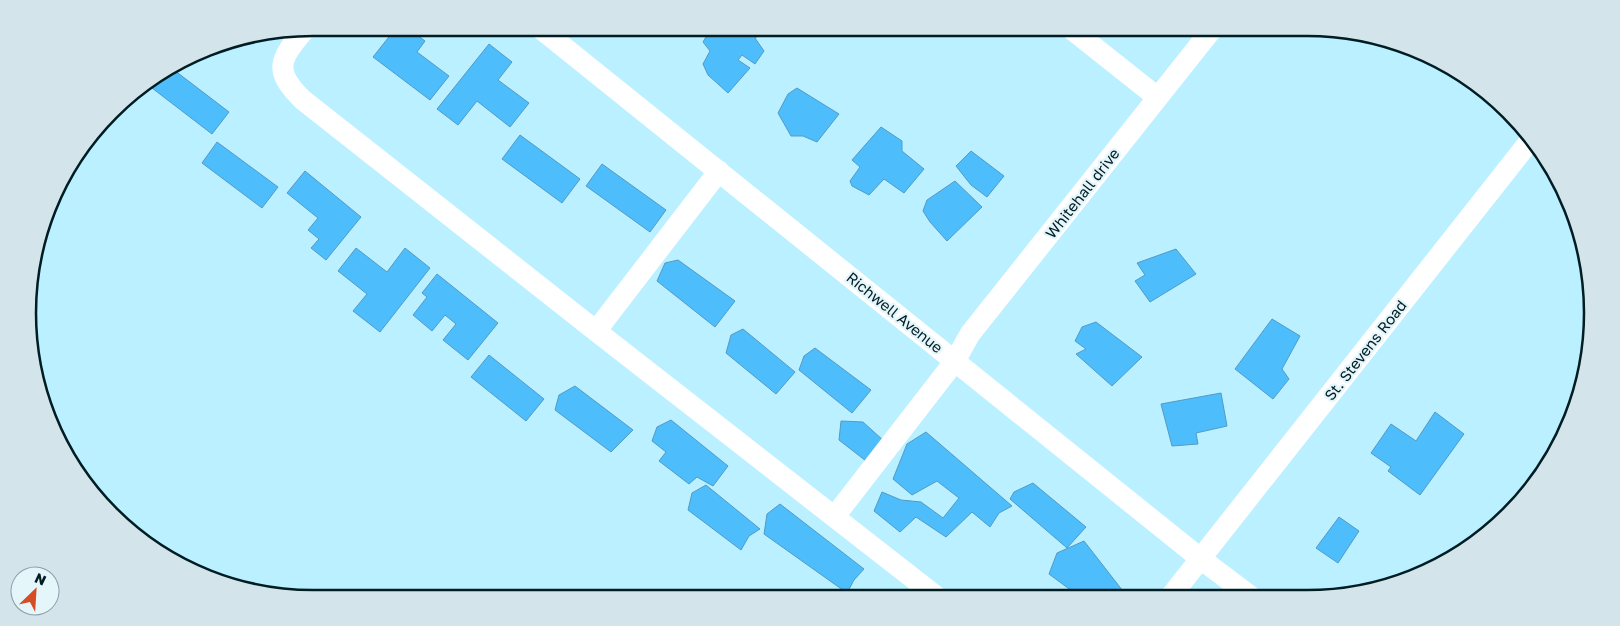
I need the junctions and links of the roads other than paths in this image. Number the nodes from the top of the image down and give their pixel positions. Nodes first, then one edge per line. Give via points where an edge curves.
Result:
1 (550, 36) edge
2 (1080, 36) edge
3 (1207, 36) edge
4 (299, 37) edge
5 (1158, 97) junction
6 (1527, 145) edge
7 (719, 170) junction
8 (596, 331) junction
9 (955, 361) junction
10 (835, 516) junction
11 (1201, 559) junction
12 (928, 590) edge
13 (1176, 590) edge
14 (1242, 590) edge

1 - 7 street, Richwell Avenue
2 - 5 street
3 - 5 street, Whitehall drive
4 - 8 street via 283,60 283,74 303,100
5 - 9 street, Whitehall drive via 970,334
6 - 11 street, St. Stevens Road
7 - 8 street
7 - 9 street, Richwell Avenue
8 - 10 street
9 - 10 street, Whitehall drive
9 - 11 street, Richwell Avenue
10 - 12 street
11 - 13 street, St. Stevens Road
11 - 14 street, Richwell Avenue

